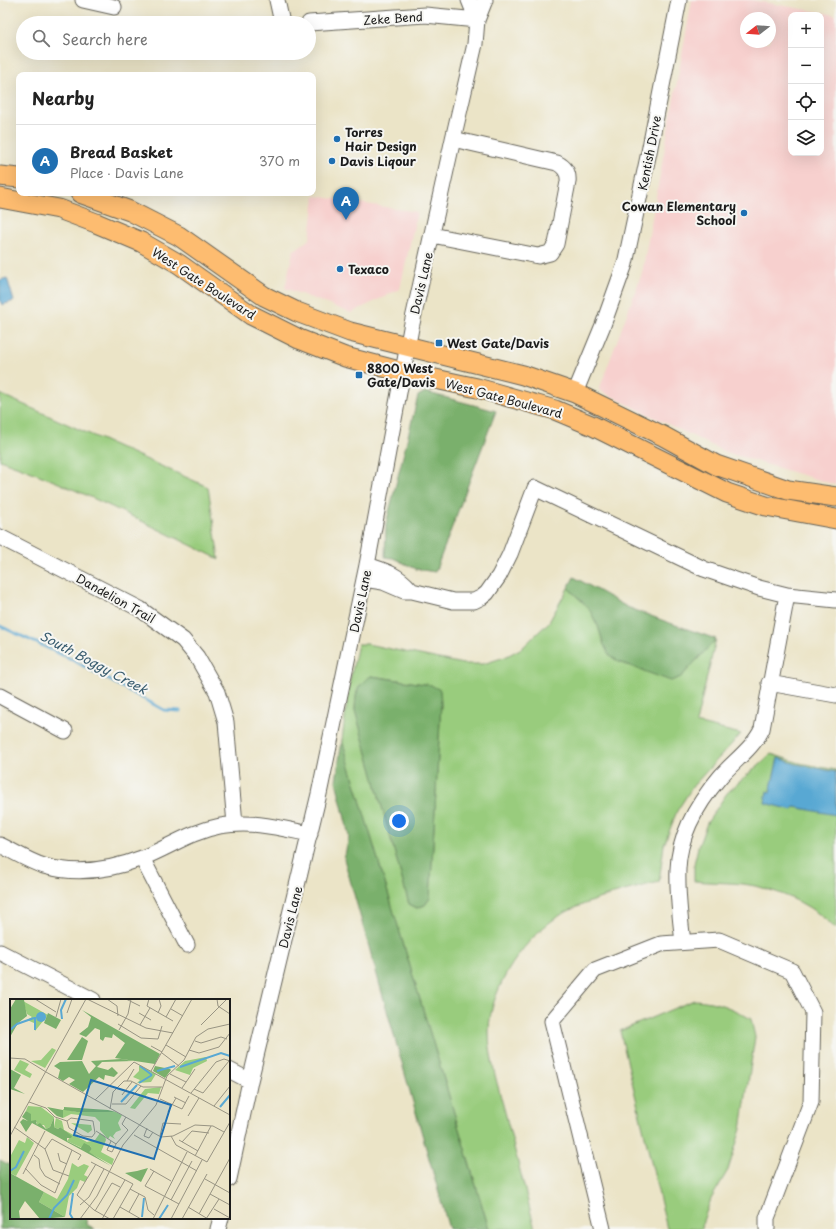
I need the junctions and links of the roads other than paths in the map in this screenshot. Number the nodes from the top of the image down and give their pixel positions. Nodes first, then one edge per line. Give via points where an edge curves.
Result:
1 (83, 0) edge
2 (278, 0) edge
3 (469, 0) edge
4 (485, 0) edge
5 (679, 0) edge
6 (114, 7) dead end
7 (281, 16) edge
8 (477, 20) junction
9 (316, 23) edge
10 (453, 139) junction
11 (0, 176) edge
12 (16, 178) edge
13 (0, 185) edge
14 (16, 186) edge
15 (88, 196) edge
16 (0, 198) edge
17 (432, 235) junction
18 (407, 347) junction
19 (403, 372) junction
20 (575, 393) junction
21 (663, 436) junction
22 (671, 466) junction
23 (836, 497) edge
24 (781, 509) junction
25 (836, 512) edge
26 (836, 519) edge
27 (0, 537) edge
28 (366, 572) junction
29 (787, 595) junction
30 (836, 600) edge
31 (769, 683) junction
32 (836, 695) edge
33 (0, 696) edge
34 (65, 731) dead end
35 (235, 824) junction
36 (310, 834) junction
37 (0, 845) edge
38 (142, 858) junction
39 (683, 942) junction
40 (188, 945) dead end
41 (0, 952) edge
42 (91, 999) edge
43 (230, 1071) edge
44 (250, 1081) junction
45 (230, 1174) edge
46 (220, 1219) edge
47 (218, 1229) edge
48 (603, 1229) edge
49 (767, 1229) edge

1 - 6 street
2 - 7 street
3 - 8 street, Davis Lane
4 - 8 street, Davis Lane
5 - 20 street, Kentish Drive via 625,264 604,325
8 - 9 street, Zeke Bend via 425,15
8 - 10 street, Davis Lane via 475,44
10 - 17 street, Davis Lane
10 - 17 street via 557,163 564,167 568,182 556,244 550,253 538,256
11 - 12 main road
13 - 14 main road
15 - 18 main road, West Gate Boulevard via 130,211 179,236 264,296 296,312 350,332
16 - 19 main road, West Gate Boulevard via 59,209 96,222 135,239 179,264 250,315 299,339 345,357
17 - 18 street, Davis Lane
18 - 19 street, Davis Lane
18 - 20 main road, West Gate Boulevard via 523,375
19 - 22 main road, West Gate Boulevard via 477,388 555,410 593,426
19 - 28 street, Davis Lane
20 - 21 main road, West Gate Boulevard
21 - 22 main road via 664,449
21 - 23 main road, West Gate Boulevard via 716,465 788,490
22 - 24 main road, West Gate Boulevard via 726,492
24 - 25 main road
24 - 26 main road, West Gate Boulevard
27 - 35 street, Dandelion Trail via 140,609 183,640 197,657 217,692 226,722
28 - 29 street via 393,574 412,591 453,601 474,601 487,593 499,576 535,488 704,569
28 - 36 street, Davis Lane
29 - 30 street
29 - 31 street
31 - 32 street
31 - 39 street via 759,735 705,796 685,833 678,869
33 - 34 street
35 - 36 street via 263,825
35 - 38 street via 187,836
36 - 44 street, Davis Lane
37 - 38 street via 43,866 67,870 92,871
38 - 40 street
39 - 48 street via 661,944 595,970 552,1021
39 - 49 street via 720,940 792,971 813,1012 811,1102 767,1218
41 - 42 street
43 - 44 street
44 - 45 street, Davis Lane
46 - 47 street

